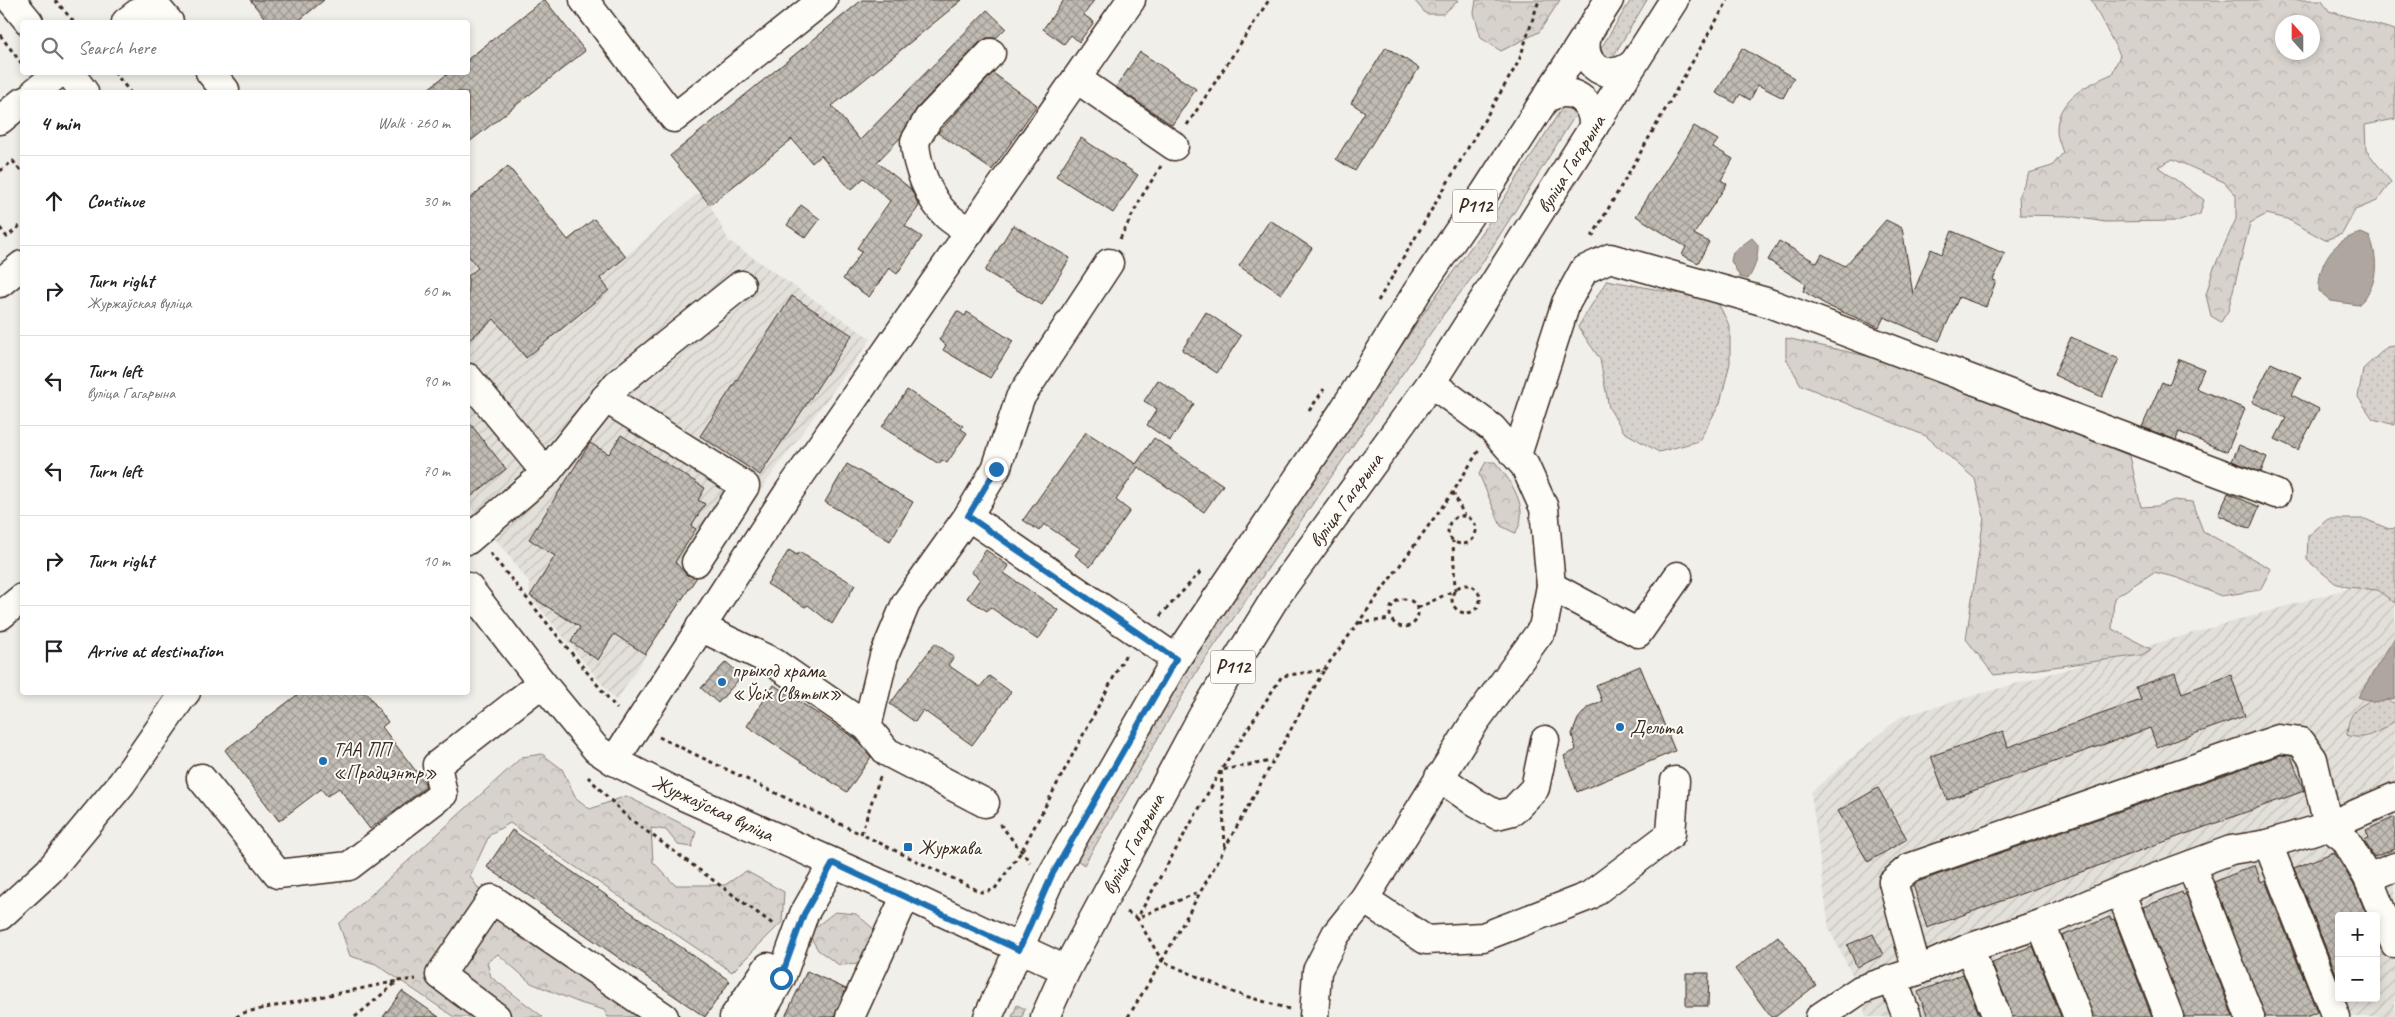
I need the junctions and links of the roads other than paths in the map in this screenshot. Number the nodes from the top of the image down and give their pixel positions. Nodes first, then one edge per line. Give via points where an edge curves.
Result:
1 (11, 0) edge
2 (584, 0) edge
3 (823, 0) edge
4 (1131, 0) edge
5 (1609, 0) edge
6 (1674, 0) edge
7 (159, 8) edge
8 (27, 20) edge
9 (131, 20) edge
10 (1587, 35) junction
11 (991, 53) dead end
12 (1634, 63) junction
13 (56, 75) edge
14 (71, 75) edge
15 (1077, 79) junction
16 (38, 90) edge
17 (82, 90) edge
18 (1547, 98) junction
19 (20, 104) edge
20 (0, 120) edge
21 (1593, 128) junction
22 (1174, 146) dead end
23 (970, 232) junction
24 (1109, 262) dead end
25 (20, 267) edge
26 (0, 283) edge
27 (741, 285) dead end
28 (470, 380) edge
29 (1431, 383) junction
30 (605, 398) junction
31 (1517, 456) junction
32 (546, 472) junction
33 (2276, 494) dead end
34 (968, 516) junction
35 (470, 538) edge
36 (696, 562) dead end
37 (1678, 576) dead end
38 (1552, 586) junction
39 (470, 590) edge
40 (20, 600) edge
41 (0, 616) edge
42 (700, 627) junction
43 (1176, 659) junction
44 (542, 684) junction
45 (184, 695) edge
46 (867, 727) junction
47 (1545, 740) dead end
48 (614, 761) junction
49 (1439, 777) junction
50 (201, 778) dead end
51 (1675, 781) dead end
52 (2395, 797) edge
53 (985, 803) road end
54 (2328, 826) junction
55 (2268, 844) junction
56 (833, 863) junction
57 (2191, 864) junction
58 (2395, 867) edge
59 (2368, 878) junction
60 (2120, 891) junction
61 (906, 896) junction
62 (1364, 898) junction
63 (804, 914) junction
64 (0, 916) edge
65 (2040, 924) junction
66 (2395, 944) edge
67 (1969, 948) junction
68 (1019, 950) junction
69 (1066, 970) junction
70 (1905, 976) junction
71 (496, 1017) edge
72 (664, 1017) edge
73 (734, 1017) edge
74 (759, 1017) edge
75 (850, 1017) edge
76 (988, 1017) edge
77 (1045, 1017) edge
78 (1314, 1017) edge
79 (1820, 1017) edge
80 (1907, 1017) edge
81 (1996, 1017) edge
82 (2078, 1017) edge
83 (2169, 1017) edge
84 (2250, 1017) edge
85 (2336, 1017) edge

1 - 8 main road
2 - 3 main road via 674,118
4 - 15 main road
5 - 10 main road, Р112
6 - 12 main road, вуліца Гагарына / Р112
7 - 9 main road
10 - 12 main road via 1585,51 1588,59 1601,71 1619,73
10 - 18 main road, Р112
11 - 23 main road via 928,119 914,141 920,168 940,208
12 - 21 main road, вуліца Гагарына / Р112
13 - 16 main road
14 - 17 main road
15 - 22 main road
15 - 23 main road
18 - 21 main road via 1563,92 1579,96 1591,110
18 - 43 main road, Р112 via 1417,292 1342,413
19 - 20 main road
21 - 29 main road, вуліца Гагарына / Р112
23 - 42 main road via 788,493
24 - 34 main road via 1020,398 996,469
25 - 26 main road
27 - 30 main road via 617,384
28 - 32 main road
29 - 31 main road via 1492,428
29 - 69 main road, вуліца Гагарына / Р112 via 1275,598 1203,715
30 - 32 main road
30 - 36 main road via 745,486
31 - 33 main road via 1566,303 1584,270 1610,258 1766,302
31 - 38 main road via 1544,508
32 - 35 main road
34 - 43 main road
34 - 46 main road via 906,603 884,656
37 - 38 main road via 1638,633
38 - 49 main road via 1543,628
39 - 44 main road, Журжаўская вуліца
40 - 41 main road
42 - 46 main road via 773,662
42 - 48 main road
43 - 68 main road, Р112 via 1052,875
44 - 48 main road, Журжаўская вуліца via 596,749
44 - 50 main road via 437,764 443,794 349,866 278,874
45 - 64 main road via 122,784 49,871
46 - 53 main road via 887,752
47 - 49 main road via 1535,788 1514,811 1497,814
48 - 56 main road, Журжаўская вуліца
49 - 62 main road
51 - 62 main road via 1670,834 1589,896 1483,937 1426,940
52 - 54 main road
54 - 55 main road
54 - 59 main road via 2345,839
54 - 70 main road via 2313,759 2301,742 2279,739 1909,868 1893,882
55 - 57 main road via 2231,850
55 - 85 main road
56 - 61 main road, Журжаўская вуліца
56 - 63 main road
57 - 60 main road
57 - 84 main road
58 - 59 main road
59 - 66 main road
60 - 65 main road
60 - 83 main road
61 - 68 main road, Журжаўская вуліца
61 - 75 main road
62 - 78 main road via 1336,934 1317,971
63 - 73 main road
63 - 74 main road via 781,978
65 - 67 main road
65 - 82 main road
67 - 70 main road
67 - 81 main road
68 - 69 main road, Журжаўская вуліца
68 - 76 main road, Р112
69 - 77 main road, вуліца Гагарына / Р112
70 - 79 main road via 1860,990
70 - 80 main road
71 - 72 main road via 440,975 492,899

